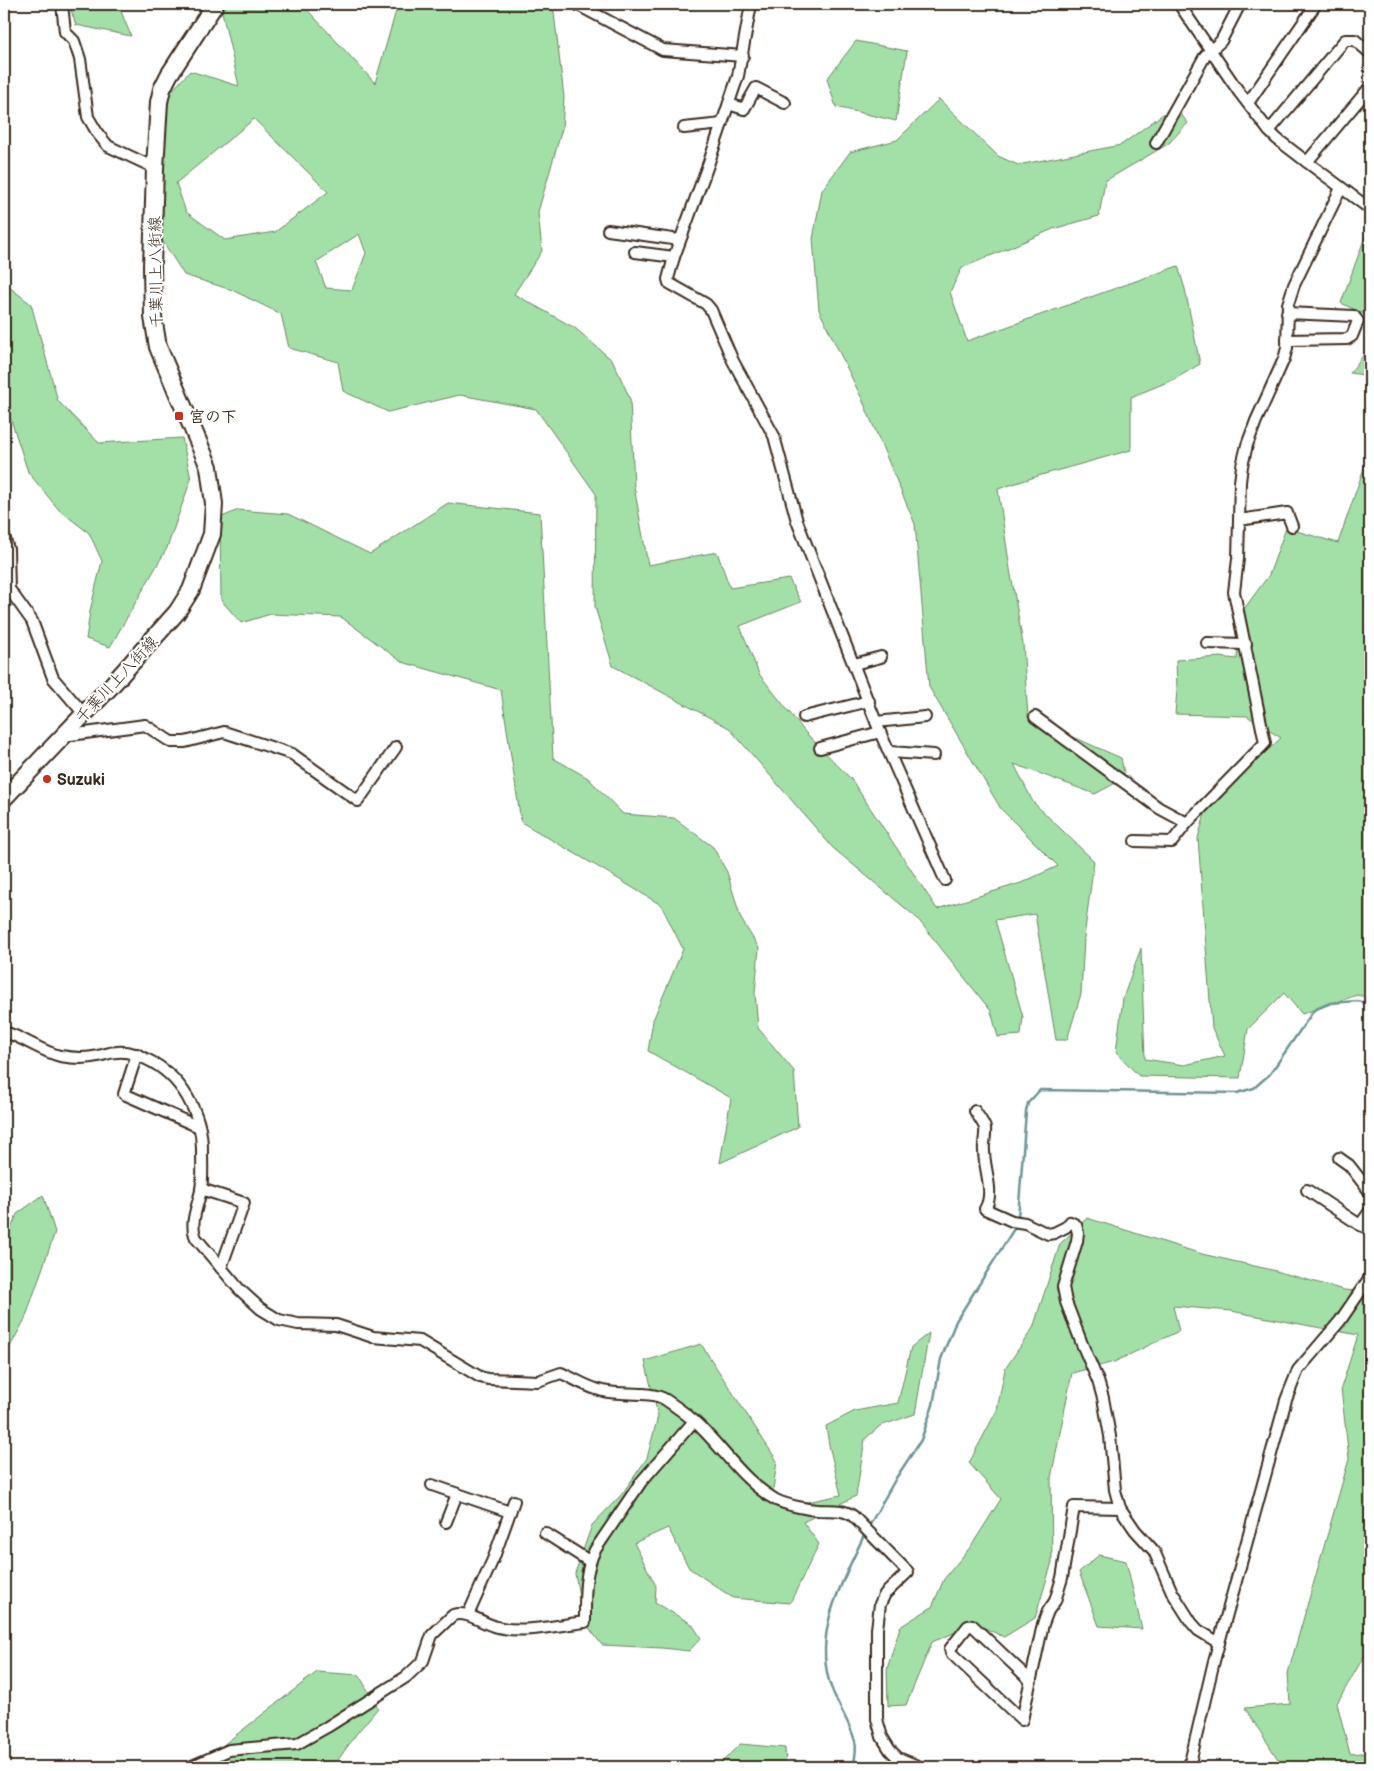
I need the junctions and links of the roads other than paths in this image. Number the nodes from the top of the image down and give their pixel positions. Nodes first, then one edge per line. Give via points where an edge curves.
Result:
1 (62, 4) edge
2 (215, 4) edge
3 (751, 4) edge
4 (1179, 4) edge
5 (1240, 4) edge
6 (1316, 4) edge
7 (578, 5) dead end
8 (1211, 51) junction
9 (1370, 53) edge
10 (743, 56) junction
11 (1370, 88) edge
12 (785, 102) dead end
13 (1248, 103) junction
14 (728, 104) junction
15 (722, 124) junction
16 (684, 128) dead end
17 (1269, 130) junction
18 (1156, 143) dead end
19 (1308, 162) junction
20 (154, 168) junction
21 (1341, 188) junction
22 (1370, 209) edge
23 (608, 230) dead end
24 (680, 240) junction
25 (635, 252) dead end
26 (674, 256) junction
27 (1287, 313) junction
28 (1287, 340) junction
29 (1239, 520) junction
30 (1292, 526) dead end
31 (4, 536) edge
32 (1207, 643) dead end
33 (1246, 644) junction
34 (881, 657) dead end
35 (854, 664) junction
36 (869, 701) junction
37 (84, 714) junction
38 (804, 717) dead end
39 (925, 717) dead end
40 (1035, 717) dead end
41 (876, 722) junction
42 (880, 732) junction
43 (63, 736) junction
44 (396, 747) dead end
45 (820, 748) dead end
46 (890, 752) junction
47 (934, 755) dead end
48 (4, 798) edge
49 (1188, 823) junction
50 (1135, 841) dead end
51 (945, 880) dead end
52 (4, 1032) edge
53 (137, 1054) junction
54 (975, 1111) dead end
55 (199, 1127) junction
56 (1339, 1158) dead end
57 (201, 1188) junction
58 (1307, 1190) dead end
59 (1370, 1192) edge
60 (1370, 1211) edge
61 (1365, 1227) edge
62 (220, 1268) junction
63 (1370, 1277) edge
64 (694, 1421) junction
65 (432, 1485) dead end
66 (457, 1494) junction
67 (514, 1501) dead end
68 (1120, 1508) junction
69 (510, 1512) junction
70 (446, 1522) dead end
71 (545, 1533) dead end
72 (589, 1561) junction
73 (468, 1615) junction
74 (1218, 1643) junction
75 (1031, 1681) junction
76 (190, 1767) edge
77 (920, 1767) edge
78 (1189, 1767) edge

1 - 20 street via 65,32 74,41 80,59 88,117 108,146
2 - 20 main road, 千葉川上八街線 via 168,75 162,90
3 - 10 street
4 - 8 street
5 - 8 street via 1221,41
6 - 13 street
7 - 10 street via 663,50
8 - 13 street
8 - 18 street via 1205,56
9 - 17 street via 1356,40 1345,40
10 - 14 street
11 - 19 street
12 - 14 street via 756,88 744,109
13 - 17 street
14 - 15 street
15 - 16 street
15 - 24 street
17 - 19 street
19 - 21 street
20 - 37 main road, 千葉川上八街線 via 153,317 158,347 208,467 214,504 212,534 191,590 177,612
21 - 22 street
21 - 27 street via 1294,285
23 - 24 street
24 - 26 street
25 - 26 street
26 - 35 street via 669,283 702,301 711,310 733,361 774,436 797,520
27 - 28 street
27 - 28 street via 1354,316 1358,321 1352,336 1347,339
28 - 29 street via 1284,360 1246,445 1240,482
29 - 30 street via 1287,513
29 - 33 street via 1234,592
31 - 37 street via 8,549 9,589 32,621 53,678
32 - 33 street
33 - 49 street via 1265,743
34 - 35 street
35 - 36 street
36 - 38 street
36 - 41 street
37 - 43 main road, 千葉川上八街線
39 - 41 street
40 - 49 street via 1159,808
41 - 42 street
42 - 45 street
42 - 46 street
43 - 44 street via 145,725 171,742 185,742 224,732 292,754 358,801
43 - 48 main road, 千葉川上八街線
46 - 47 street
46 - 51 street
49 - 50 street via 1172,842
52 - 53 street via 60,1056 95,1057 117,1051
53 - 55 street via 162,1068 176,1082 194,1111
53 - 55 street via 124,1094
54 - 68 street via 985,1129 989,1195 985,1209 1048,1234 1070,1222 1076,1225 1077,1241 1063,1287 1103,1398
55 - 57 street
56 - 59 street via 1349,1165
57 - 62 street via 192,1230
57 - 62 street via 244,1203
58 - 61 street
60 - 61 street
62 - 64 street via 261,1309 279,1320 336,1325 373,1336 420,1341 488,1379 538,1381 561,1373 604,1392 652,1394 665,1399
63 - 74 street via 1340,1321 1303,1363 1292,1383
64 - 72 street via 641,1482
64 - 77 street via 763,1491 777,1500 805,1508 848,1512 908,1572 885,1594 880,1604 876,1629 877,1719 890,1750 898,1758
65 - 66 street
66 - 69 street
66 - 70 street
67 - 69 street
68 - 74 street via 1154,1551 1172,1592 1191,1622
68 - 75 street via 1074,1507 1062,1578 1043,1624
69 - 73 street
71 - 72 street
72 - 73 street via 585,1622 515,1629 497,1627
73 - 76 street via 453,1614 432,1635 423,1661 406,1677 298,1744 229,1750
74 - 78 street
75 - 75 street via 972,1625 950,1649 1022,1720

